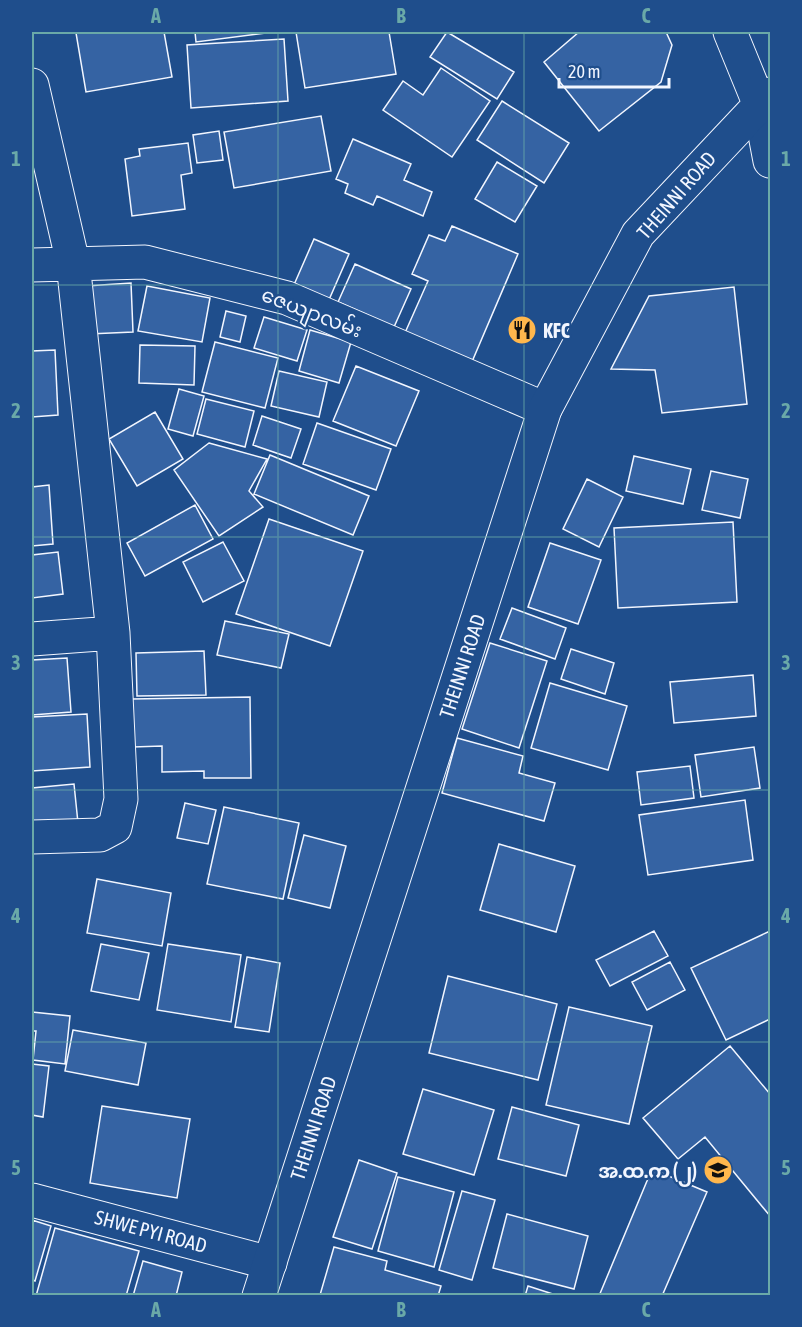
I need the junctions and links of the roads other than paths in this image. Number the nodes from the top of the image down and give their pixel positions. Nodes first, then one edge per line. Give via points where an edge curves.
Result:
1 (730, 32) edge
2 (32, 85) edge
3 (765, 98) edge
4 (771, 161) edge
5 (73, 263) junction
6 (32, 265) edge
7 (544, 409) junction
8 (113, 633) junction
9 (32, 639) edge
10 (32, 837) edge
11 (32, 1200) edge
12 (270, 1263) junction
13 (259, 1296) edge

1 - 3 street
2 - 5 street
3 - 4 street
3 - 7 street, THEINNI ROAD via 638,234
5 - 6 street, ဇေယျာလမ်း
5 - 7 street, ဇေယျာလမ်း via 145,262 287,298
5 - 8 street
7 - 12 street, THEINNI ROAD
8 - 9 street
8 - 10 street via 121,799 115,827 100,835
11 - 12 street, SHWE PYI ROAD
12 - 13 street, THEINNI ROAD

